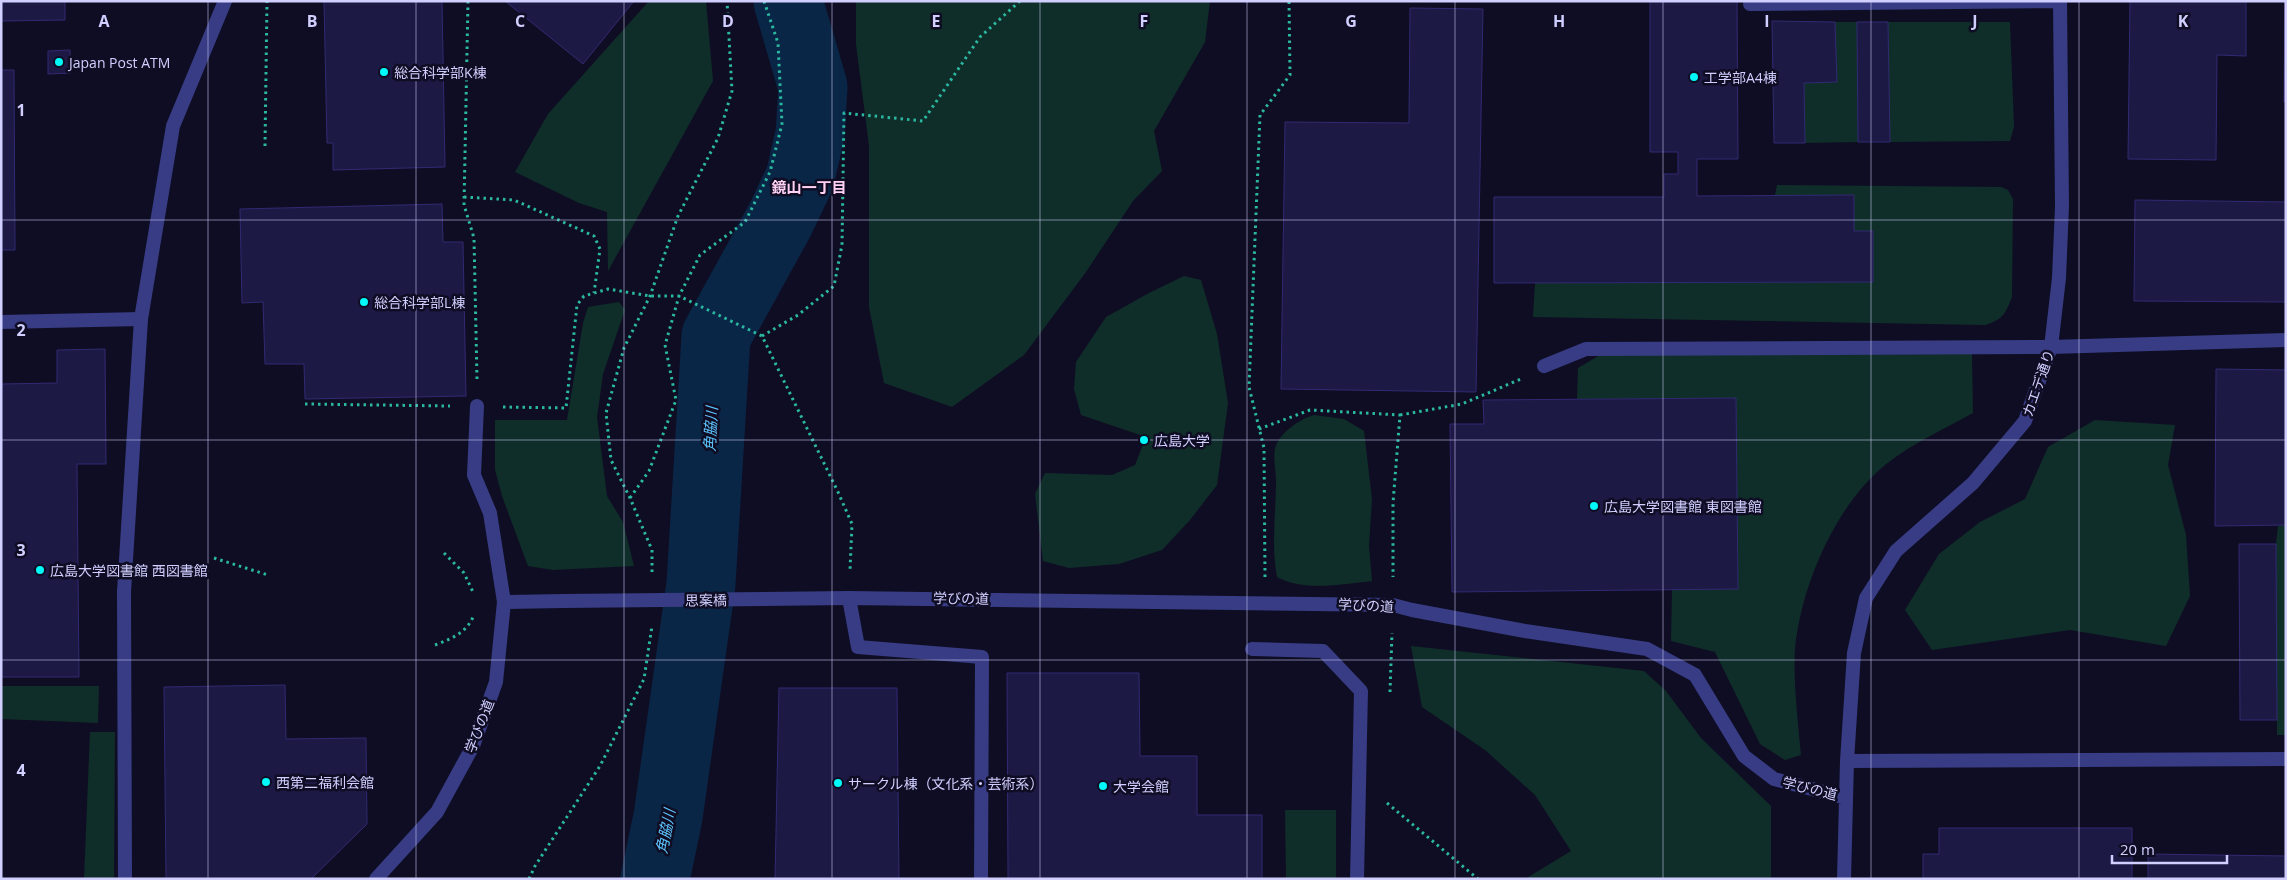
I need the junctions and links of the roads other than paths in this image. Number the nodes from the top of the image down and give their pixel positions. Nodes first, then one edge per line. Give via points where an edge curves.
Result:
1 (225, 1) edge
2 (2055, 1) edge
3 (2060, 1) edge
4 (1750, 4) dead end
5 (140, 319) junction
6 (1, 322) edge
7 (2286, 340) edge
8 (2051, 347) junction
9 (1544, 366) road end
10 (477, 406) road end
11 (849, 598) junction
12 (504, 602) junction
13 (1252, 648) dead end
14 (2286, 759) edge
15 (1846, 761) junction
16 (1846, 798) junction
17 (124, 879) edge
18 (376, 879) edge
19 (981, 879) edge
20 (1357, 879) edge
21 (1844, 879) edge

1 - 5 street via 173,126
2 - 4 street
3 - 8 street, カエデ通り via 2061,224
5 - 6 street
5 - 17 street via 124,592
7 - 8 street
8 - 9 street via 1586,349
8 - 15 street, カエデ通り via 2025,421 1973,483 1896,551 1866,598 1854,653
10 - 12 street, 学びの道 via 474,475 490,513
11 - 12 street, 思案橋, bridge
11 - 16 street, 学びの道 via 1393,605 1525,631 1647,648 1696,675 1744,756 1774,779
11 - 19 street via 858,647 982,657
12 - 18 street, 学びの道 via 496,682 473,746 437,812
13 - 20 street via 1323,651 1361,691
14 - 15 street
15 - 16 street, カエデ通り
16 - 21 street, カエデ通り

